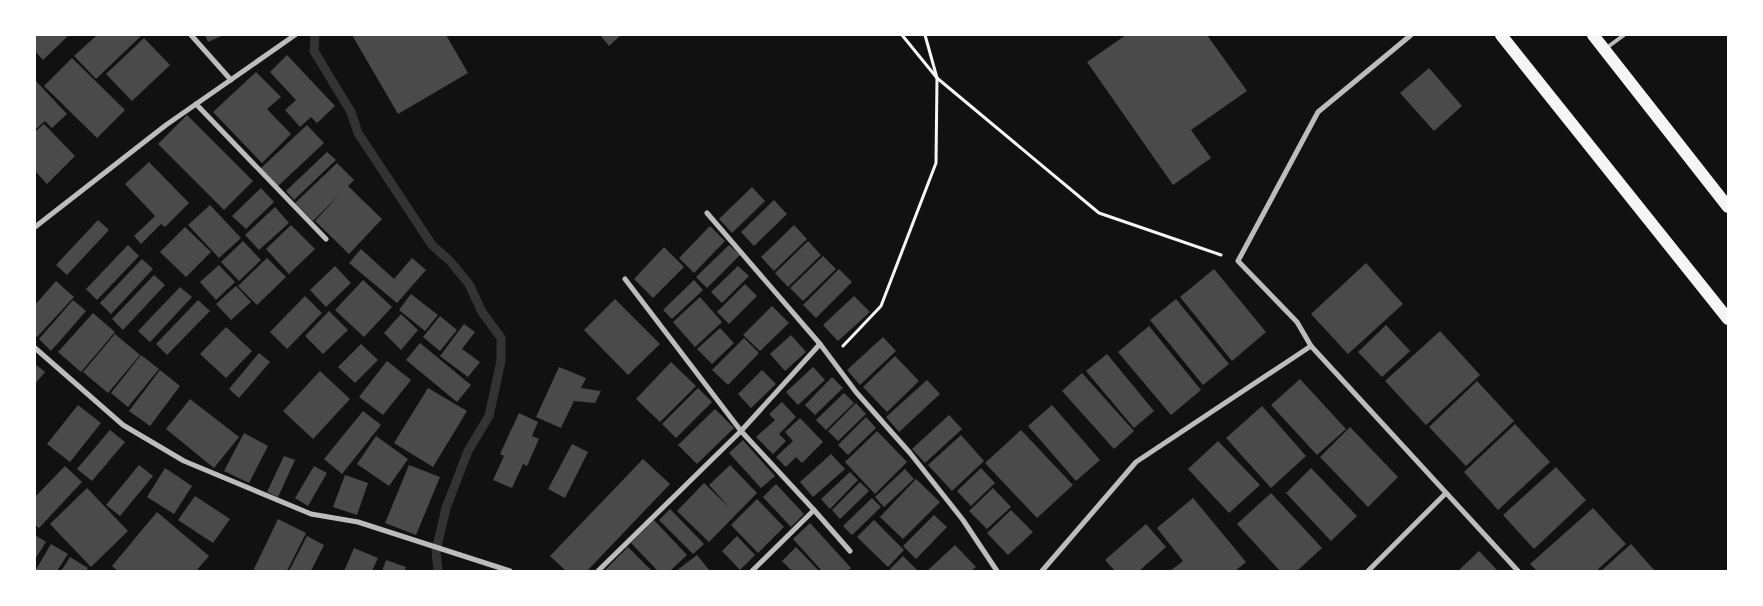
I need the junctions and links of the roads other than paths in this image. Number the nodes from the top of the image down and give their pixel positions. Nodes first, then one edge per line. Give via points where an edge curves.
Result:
1 (191, 35) edge
2 (1411, 35) edge
3 (1501, 35) edge
4 (1594, 35) edge
5 (1624, 35) edge
6 (293, 37) edge
7 (1605, 49) junction
8 (231, 80) junction
9 (196, 104) junction
10 (1728, 207) edge
11 (707, 212) dead end
12 (35, 227) edge
13 (326, 239) dead end
14 (625, 279) dead end
15 (1728, 320) edge
16 (820, 344) junction
17 (1311, 346) junction
18 (35, 348) edge
19 (741, 430) junction
20 (1446, 493) junction
21 (814, 510) junction
22 (850, 551) dead end
23 (509, 570) edge
24 (598, 571) edge
25 (752, 571) edge
26 (997, 571) edge
27 (1042, 571) edge
28 (1368, 571) edge
29 (1518, 571) edge

1 - 8 street
2 - 17 street via 1318,112 1238,261 1297,322
3 - 15 main road
4 - 7 main road
5 - 7 lane
6 - 8 street
7 - 10 main road
8 - 9 street
9 - 12 street
9 - 13 street
11 - 16 street
14 - 19 street
16 - 19 street
16 - 26 street via 963,520
17 - 20 street
17 - 27 street via 1136,462
18 - 23 street via 123,425 184,461 311,514 358,522
19 - 21 street
19 - 24 street
20 - 28 street
20 - 29 street
21 - 22 street
21 - 25 street

